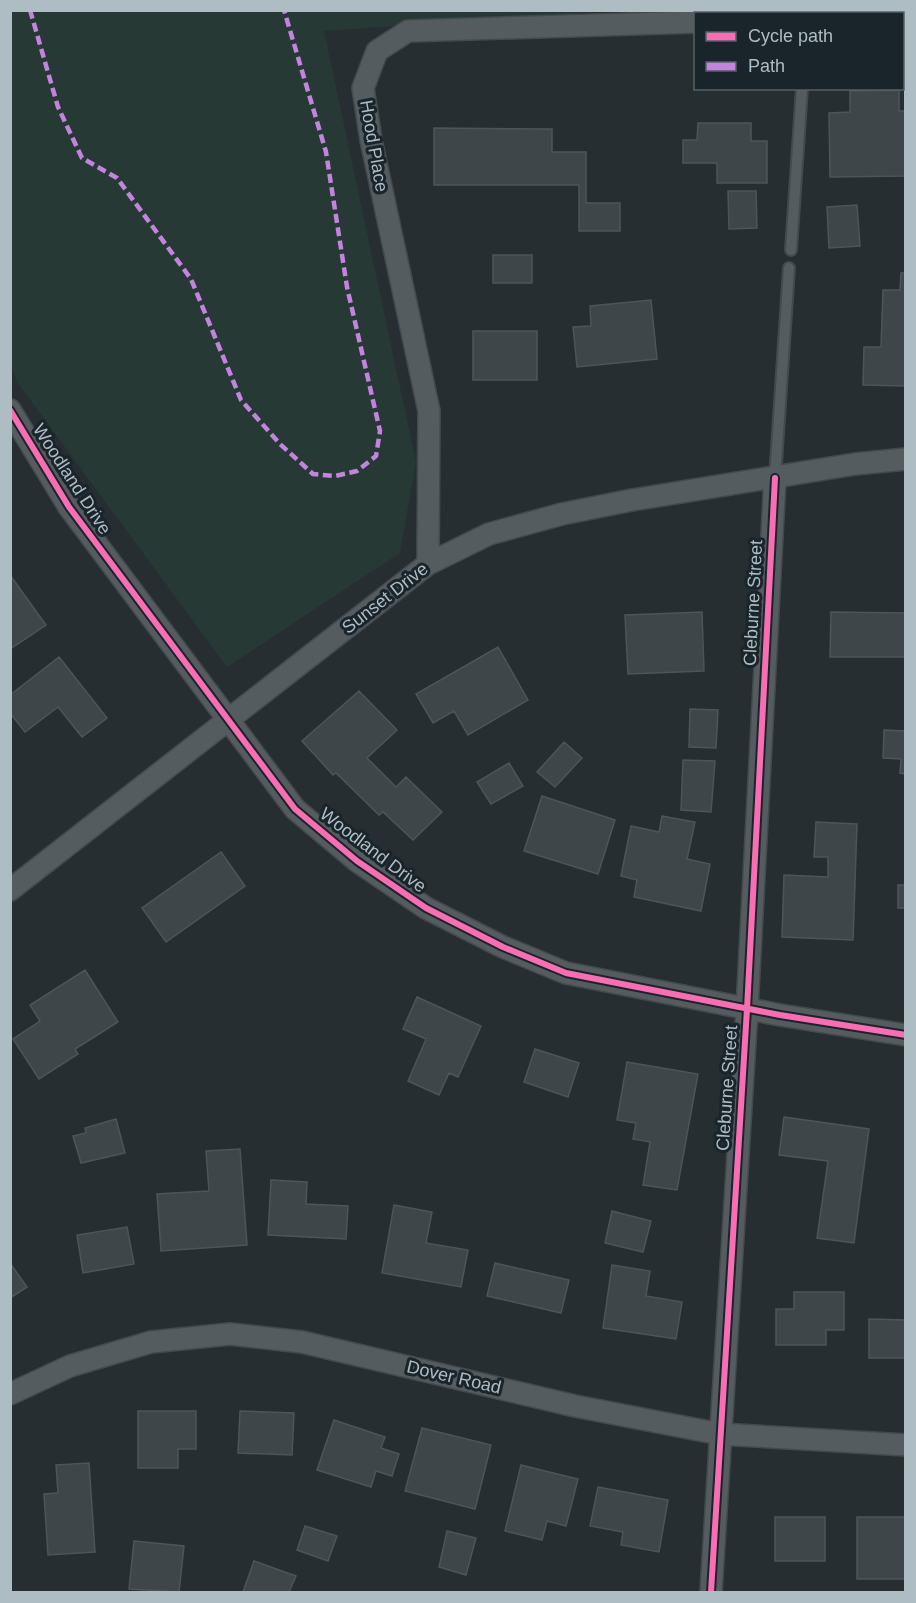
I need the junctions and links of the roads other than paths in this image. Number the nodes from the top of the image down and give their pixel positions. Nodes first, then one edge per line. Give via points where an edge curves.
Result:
1 (694, 22) edge
2 (802, 90) edge
3 (791, 250) dead end
4 (789, 268) dead end
5 (10, 410) edge
6 (906, 459) edge
7 (775, 478) junction
8 (428, 564) junction
9 (227, 719) junction
10 (10, 890) edge
11 (747, 1009) junction
12 (906, 1035) edge
13 (10, 1394) edge
14 (720, 1434) junction
15 (906, 1445) edge
16 (711, 1593) edge

1 - 8 street, Hood Place via 408,31 377,51 363,88 429,411
2 - 3 lane
4 - 7 lane
5 - 9 street, Woodland Drive via 69,507
6 - 7 street, Sunset Drive
7 - 8 street, Sunset Drive via 562,514 489,534
7 - 11 street, Cleburne Street
8 - 9 street, Sunset Drive
9 - 10 street, Sunset Drive
9 - 11 street, Woodland Drive via 295,809 357,861 426,908 566,973
11 - 12 street, Woodland Drive
11 - 14 street, Cleburne Street
13 - 14 street, Dover Road via 70,1366 151,1342 230,1334 302,1342 575,1406
14 - 15 street, Dover Road
14 - 16 street, Cleburne Street

